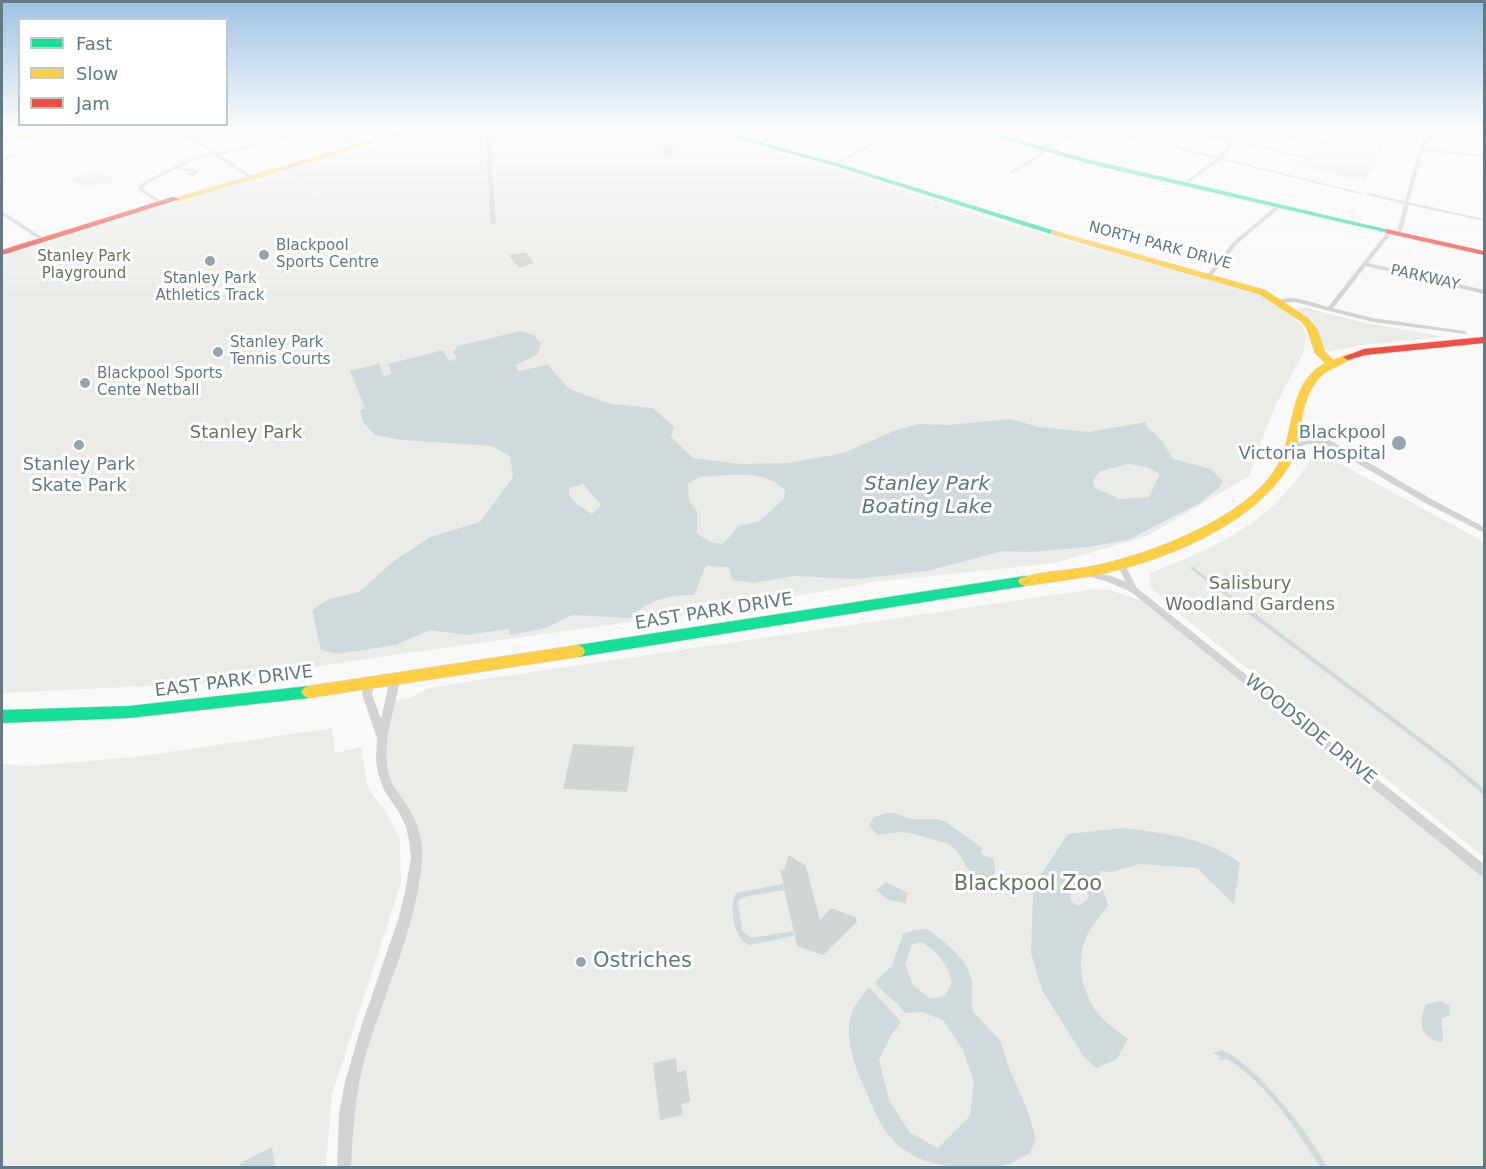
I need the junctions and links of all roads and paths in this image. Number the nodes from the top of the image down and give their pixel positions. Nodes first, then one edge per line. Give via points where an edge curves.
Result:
1 (143, 186) edge
2 (216, 186) edge
3 (491, 186) edge
4 (900, 186) edge
5 (1192, 186) edge
6 (1330, 186) edge
7 (1412, 186) edge
8 (1360, 193) dead end
9 (1369, 195) dead end
10 (160, 202) junction
11 (1408, 204) junction
12 (1279, 206) junction
13 (2, 213) edge
14 (1485, 220) edge
15 (493, 223) dead end
16 (1393, 234) junction
17 (42, 239) junction
18 (2, 253) edge
19 (1485, 253) edge
20 (1365, 264) junction
21 (1209, 276) junction
22 (1485, 292) edge
23 (1279, 301) junction
24 (1329, 309) junction
25 (1477, 340) edge
26 (1330, 362) junction
27 (1295, 427) junction
28 (1292, 447) junction
29 (1337, 448) junction
30 (1485, 530) edge
31 (1120, 563) junction
32 (1081, 572) junction
33 (1134, 590) junction
34 (395, 679) junction
35 (369, 684) junction
36 (2, 717) edge
37 (382, 738) junction
38 (1485, 871) edge
39 (344, 1167) edge

1 - 10 street via 140,189
2 - 10 main road
3 - 15 street
4 - 21 main road, NORTH PARK DRIVE
5 - 12 main road
6 - 8 street
7 - 11 street
9 - 11 street
10 - 17 main road
11 - 14 street
11 - 16 street
12 - 16 main road
12 - 21 street via 1235,243
13 - 17 street
16 - 19 main road
16 - 20 street
17 - 18 main road
20 - 22 street, PARKWAY
20 - 24 street
21 - 23 main road, NORTH PARK DRIVE
23 - 24 street, NORTH PARK DRIVE via 1295,300
23 - 26 main road via 1305,320 1320,353
24 - 25 street, NORTH PARK DRIVE
25 - 26 main road, EAST PARK DRIVE via 1364,352
26 - 27 main road, EAST PARK DRIVE via 1314,372 1305,385
27 - 28 main road, EAST PARK DRIVE
27 - 29 street
28 - 29 street via 1314,442
28 - 31 main road, EAST PARK DRIVE via 1284,468 1229,516 1183,542
29 - 30 street
31 - 32 main road, EAST PARK DRIVE
31 - 33 street, WOODSIDE DRIVE
32 - 33 street, WOODSIDE DRIVE via 1108,578
32 - 34 main road, EAST PARK DRIVE
33 - 38 street, WOODSIDE DRIVE
34 - 35 main road, EAST PARK DRIVE
34 - 37 street
35 - 36 main road, EAST PARK DRIVE via 148,711
35 - 37 street via 367,694
37 - 39 street via 382,771 390,794 407,815 415,836 417,861 403,929 352,1082

